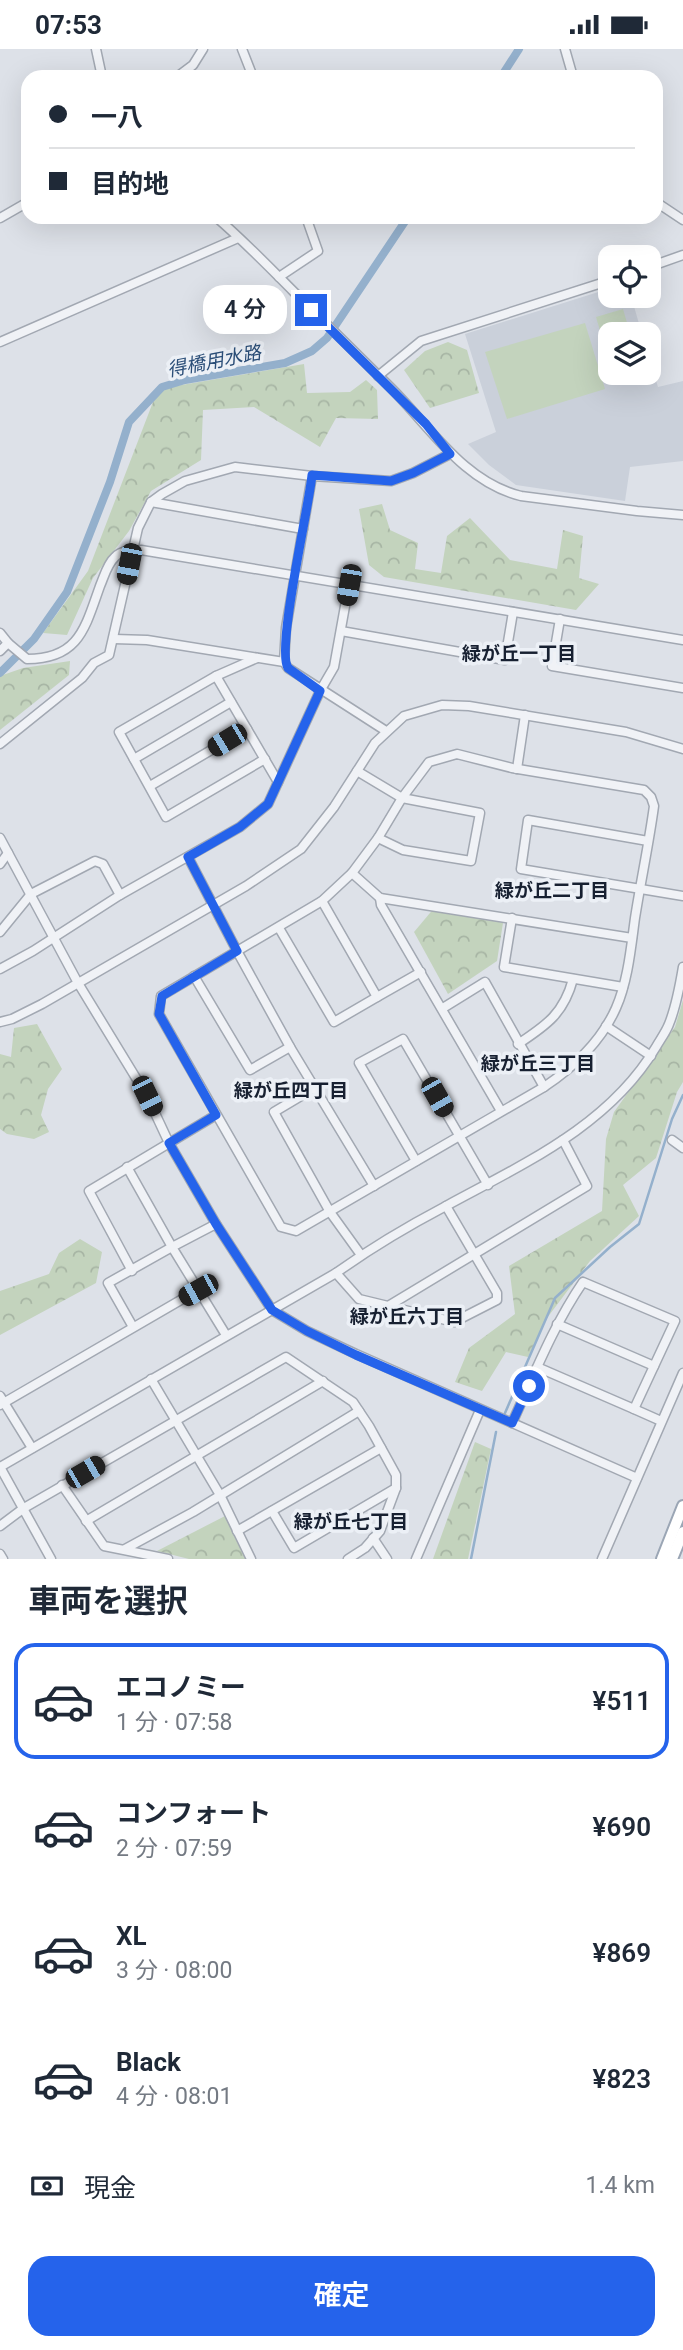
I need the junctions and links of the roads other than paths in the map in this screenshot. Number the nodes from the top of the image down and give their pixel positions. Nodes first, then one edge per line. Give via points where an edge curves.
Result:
1 (96, 49) edge
2 (203, 49) edge
3 (242, 49) edge
4 (565, 49) edge
5 (100, 70) edge
6 (187, 70) edge
7 (250, 70) edge
8 (571, 70) edge
9 (21, 205) edge
10 (663, 207) edge
11 (0, 218) edge
12 (683, 220) edge
13 (223, 224) edge
14 (308, 224) edge
15 (238, 238) junction
16 (683, 255) edge
17 (661, 263) edge
18 (279, 278) junction
19 (598, 284) edge
20 (0, 342) edge
21 (378, 376) junction
22 (450, 454) junction
23 (312, 475) junction
24 (150, 502) junction
25 (683, 515) edge
26 (303, 529) junction
27 (132, 550) junction
28 (295, 576) junction
29 (349, 585) junction
30 (513, 612) junction
31 (560, 619) junction
32 (341, 632) junction
33 (0, 633) edge
34 (114, 639) junction
35 (683, 640) edge
36 (12, 647) junction
37 (0, 651) edge
38 (257, 658) junction
39 (284, 662) junction
40 (216, 676) junction
41 (683, 688) edge
42 (320, 691) junction
43 (231, 702) junction
44 (525, 715) junction
45 (247, 729) junction
46 (386, 731) junction
47 (0, 744) edge
48 (683, 750) edge
49 (134, 759) junction
50 (265, 759) junction
51 (517, 769) junction
52 (357, 771) junction
53 (278, 782) junction
54 (150, 786) junction
55 (402, 798) junction
56 (0, 838) edge
57 (379, 838) junction
58 (648, 841) junction
59 (8, 853) junction
60 (188, 857) junction
61 (0, 864) edge
62 (352, 873) junction
63 (640, 889) junction
64 (31, 894) junction
65 (120, 895) junction
66 (683, 896) edge
67 (380, 898) junction
68 (322, 901) junction
69 (214, 905) junction
70 (512, 918) junction
71 (279, 928) junction
72 (0, 932) edge
73 (54, 936) junction
74 (632, 938) junction
75 (237, 951) junction
76 (683, 967) edge
77 (0, 969) edge
78 (421, 972) junction
79 (194, 976) junction
80 (573, 979) junction
81 (78, 983) junction
82 (623, 987) junction
83 (377, 997) junction
84 (443, 1008) junction
85 (0, 1022) edge
86 (606, 1026) junction
87 (519, 1044) junction
88 (290, 1047) junction
89 (651, 1056) junction
90 (316, 1087) junction
91 (544, 1087) junction
92 (501, 1111) junction
93 (216, 1115) junction
94 (459, 1136) junction
95 (672, 1139) dead end
96 (563, 1140) junction
97 (169, 1143) junction
98 (683, 1148) edge
99 (416, 1161) junction
100 (127, 1167) junction
101 (488, 1185) junction
102 (374, 1186) junction
103 (446, 1206) junction
104 (330, 1212) junction
105 (216, 1224) junction
106 (172, 1247) junction
107 (474, 1253) junction
108 (361, 1255) junction
109 (132, 1271) junction
110 (337, 1273) junction
111 (198, 1290) junction
112 (390, 1305) junction
113 (272, 1310) junction
114 (557, 1324) junction
115 (133, 1327) junction
116 (226, 1335) junction
117 (654, 1366) junction
118 (537, 1367) junction
119 (683, 1373) edge
120 (151, 1379) junction
121 (323, 1381) junction
122 (1, 1401) edge
123 (634, 1409) junction
124 (480, 1410) junction
125 (359, 1411) junction
126 (175, 1421) junction
127 (661, 1421) junction
128 (512, 1423) junction
129 (33, 1448) junction
130 (381, 1448) junction
131 (197, 1456) junction
132 (0, 1467) edge
133 (637, 1478) junction
134 (62, 1485) junction
135 (396, 1488) junction
136 (220, 1495) junction
137 (683, 1506) edge
138 (24, 1507) junction
139 (272, 1511) junction
140 (86, 1521) junction
141 (0, 1526) edge
142 (237, 1531) junction
143 (683, 1532) edge
144 (373, 1538) junction
145 (125, 1549) junction
146 (0, 1554) edge
147 (3, 1559) edge
148 (51, 1559) edge
149 (168, 1559) edge
150 (251, 1559) edge
151 (348, 1559) edge
152 (387, 1559) edge
153 (416, 1559) edge
154 (602, 1559) edge
155 (662, 1559) edge
156 (672, 1559) edge

1 - 5 street
2 - 6 street
3 - 7 street
4 - 8 street
9 - 11 street
10 - 12 street
13 - 15 street
14 - 18 street via 318,251
15 - 18 street
15 - 20 street
16 - 17 street
18 - 21 street
19 - 21 street via 421,341
21 - 22 street
22 - 23 street via 391,481
22 - 25 street via 503,492
23 - 24 street via 235,467 185,481
23 - 26 street
24 - 26 street
24 - 27 street
26 - 28 street
27 - 28 street
27 - 34 street
27 - 36 street via 115,556 76,642 41,659 27,659
28 - 29 street
28 - 39 street
29 - 30 street
29 - 32 street
30 - 31 street
30 - 32 street via 505,660
31 - 35 street
31 - 41 street via 552,666
32 - 42 street via 334,667
33 - 36 street
34 - 38 street
34 - 47 street via 109,656 94,663 82,678
36 - 37 street
38 - 39 street
38 - 40 street
39 - 42 street
40 - 43 street
40 - 49 street via 119,732
42 - 46 street
42 - 53 street
43 - 45 street
43 - 49 street
44 - 46 street via 442,705 404,716
44 - 48 street via 626,732
44 - 51 street
45 - 50 street
45 - 54 street
46 - 52 street
49 - 54 street
50 - 53 street
50 - 54 street via 166,817
51 - 55 street via 457,754 443,757 429,762
51 - 58 street via 644,790 654,806
52 - 55 street
52 - 69 street via 301,849
53 - 60 street via 258,814
55 - 57 street
55 - 57 street via 480,813 471,861 403,850
56 - 59 street
57 - 62 street
58 - 63 street
58 - 63 street via 528,820 521,869
59 - 61 street
59 - 64 street
60 - 65 street
60 - 69 street
62 - 67 street
62 - 68 street
63 - 66 street
63 - 74 street
64 - 65 street via 95,861 103,864
64 - 72 street
64 - 73 street
65 - 73 street
67 - 70 street
67 - 78 street
68 - 71 street
68 - 83 street
69 - 75 street
69 - 81 street
70 - 74 street
70 - 80 street via 504,967
71 - 75 street
71 - 83 street via 334,1022
73 - 77 street
73 - 81 street
74 - 82 street
75 - 79 street
75 - 88 street
76 - 89 street via 669,1024
78 - 83 street
78 - 84 street
79 - 88 street via 250,1070
79 - 93 street via 162,996 159,1014
80 - 82 street
80 - 87 street via 568,998 548,1024
81 - 85 street via 26,1013
81 - 97 street via 147,1096
82 - 86 street
84 - 87 street via 485,982
84 - 92 street
86 - 89 street
86 - 91 street via 570,1070
87 - 91 street
88 - 90 street
89 - 96 street via 603,1112
90 - 102 street
90 - 104 street via 274,1112
91 - 92 street
92 - 94 street
93 - 97 street
93 - 104 street via 281,1227 296,1231
94 - 99 street
94 - 99 street via 403,1039 359,1062
94 - 101 street
95 - 98 street
96 - 101 street
96 - 107 street via 587,1186
97 - 100 street
97 - 105 street
99 - 102 street
100 - 106 street
100 - 109 street via 89,1191
101 - 103 street
102 - 104 street
103 - 107 street
103 - 108 street
104 - 108 street
105 - 106 street
105 - 113 street
106 - 109 street
106 - 111 street
107 - 112 street
107 - 112 street via 497,1293 496,1300 454,1322
108 - 110 street
109 - 115 street via 108,1283
110 - 112 street via 359,1299
110 - 113 street
111 - 115 street
111 - 116 street
113 - 116 street
113 - 124 street via 356,1355
114 - 117 street
114 - 117 street via 583,1282 674,1321
114 - 118 street
115 - 122 street
116 - 120 street
117 - 123 street
118 - 123 street
118 - 128 street
119 - 127 street
120 - 126 street
120 - 129 street
121 - 125 street
121 - 126 street via 286,1357
121 - 131 street
122 - 129 street
123 - 127 street
124 - 128 street
124 - 153 street
125 - 130 street
125 - 136 street
126 - 131 street
126 - 134 street
127 - 133 street
128 - 133 street
129 - 132 street
130 - 135 street via 396,1475
130 - 139 street
131 - 136 street
131 - 140 street
132 - 138 street
133 - 154 street
134 - 138 street
134 - 140 street
135 - 139 street via 294,1548
135 - 144 street
136 - 142 street
136 - 145 street
137 - 155 main road
138 - 141 street
138 - 148 street
139 - 142 street
140 - 145 street via 104,1546
142 - 150 street
143 - 156 main road
144 - 151 street
144 - 152 street
145 - 149 street
146 - 147 street

